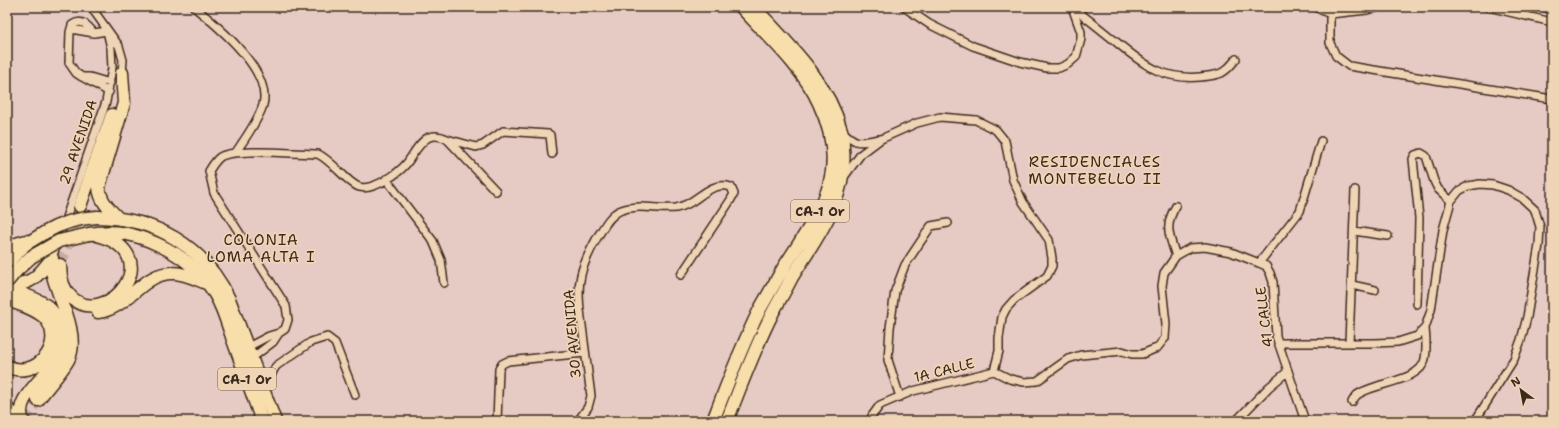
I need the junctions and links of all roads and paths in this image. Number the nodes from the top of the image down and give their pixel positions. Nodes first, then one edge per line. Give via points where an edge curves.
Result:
1 (91, 7) edge
2 (194, 7) edge
3 (741, 7) edge
4 (754, 7) edge
5 (904, 7) edge
6 (1072, 7) edge
7 (1315, 7) edge
8 (1380, 7) edge
9 (1488, 7) edge
10 (1543, 7) edge
11 (1552, 9) edge
12 (1330, 10) edge
13 (1552, 22) edge
14 (107, 31) junction
15 (1236, 59) dead end
16 (122, 73) junction
17 (82, 77) junction
18 (110, 82) junction
19 (108, 92) junction
20 (1552, 99) edge
21 (842, 131) junction
22 (447, 138) junction
23 (881, 139) junction
24 (1321, 140) dead end
25 (236, 152) junction
26 (552, 154) dead end
27 (843, 177) junction
28 (386, 179) junction
29 (1355, 190) dead end
30 (496, 191) dead end
31 (1451, 201) junction
32 (80, 206) tunnel mouth
33 (1176, 206) dead end
34 (119, 219) junction
35 (948, 223) dead end
36 (1354, 231) junction
37 (89, 234) junction
38 (1388, 236) dead end
39 (37, 237) junction
40 (7, 247) edge
41 (1176, 256) junction
42 (56, 262) junction
43 (1259, 263) junction
44 (12, 266) edge
45 (681, 275) dead end
46 (7, 282) edge
47 (444, 283) dead end
48 (209, 284) junction
49 (1352, 285) junction
50 (7, 288) edge
51 (1375, 290) dead end
52 (58, 292) junction
53 (7, 300) edge
54 (1417, 304) dead end
55 (1425, 328) junction
56 (278, 334) junction
57 (1278, 343) junction
58 (1349, 343) junction
59 (250, 353) junction
60 (585, 353) junction
61 (7, 366) edge
62 (994, 371) junction
63 (1287, 372) junction
64 (263, 390) junction
65 (355, 395) dead end
66 (900, 397) junction
67 (38, 400) tunnel mouth
68 (1352, 402) dead end
69 (7, 408) edge
70 (15, 421) edge
71 (23, 421) edge
72 (262, 421) edge
73 (275, 421) edge
74 (497, 421) edge
75 (578, 421) edge
76 (713, 421) edge
77 (727, 421) edge
78 (871, 421) edge
79 (1236, 421) edge
80 (1305, 421) edge
81 (1475, 421) edge

1 - 14 street, 29 AVENIDA
2 - 25 street via 220,28 261,79 265,93 263,106
3 - 76 highway, CA-1 Or via 807,82 819,102 829,131 833,165 831,182 817,217 760,310
4 - 21 highway, CA-1 Or via 812,72 826,92
5 - 6 street via 929,24 973,46 1020,62 1058,68 1076,57 1081,39
6 - 15 street via 1142,63 1167,74 1194,77 1220,74
7 - 12 street
8 - 12 street via 1367,10
9 - 13 street
10 - 11 street
12 - 20 street via 1330,43 1336,56 1349,66
14 - 16 street, 29 AVENIDA via 121,53
14 - 17 street via 94,33 82,22 72,25 69,63
14 - 18 street, 29 AVENIDA via 112,62
16 - 32 highway via 114,107
16 - 34 highway via 124,103 99,187 104,204
17 - 18 street
17 - 19 street
18 - 19 street, 29 AVENIDA
19 - 42 street, 29 AVENIDA
21 - 23 street via 852,141
21 - 27 highway, CA-1 Or
22 - 26 street via 476,147 503,131 548,134
22 - 28 street via 436,136 422,142 401,168
22 - 30 street
23 - 27 street via 861,154
23 - 62 street via 917,123 940,117 976,120 996,130 1005,142 1013,180 1023,202 1049,240 1052,266 1046,276 1006,309 1002,317 999,351
24 - 43 street via 1300,211
25 - 28 street via 318,154 358,186 368,188
25 - 56 street via 221,157 214,163 209,172 211,186 286,306 288,320 285,328
27 - 77 highway, CA-1 Or via 833,208 817,240 773,313
28 - 47 street via 433,241 441,260
29 - 36 street
31 - 54 street via 1438,189 1426,156 1420,153 1415,155 1413,160 1419,218
31 - 55 street via 1443,230 1431,310
31 - 81 street via 1459,191 1468,186 1494,185 1522,198 1535,210 1540,227 1538,252 1521,340 1514,359
33 - 41 street via 1168,225
34 - 39 highway, CA-1 Or, bridge via 86,218 64,223
34 - 59 highway, CA-1 Or via 144,223 158,229 198,255 224,290
35 - 66 street via 931,226 905,265 895,292 888,360
36 - 38 street
36 - 49 street
37 - 42 highway via 114,241 127,254 131,272 120,292 98,305 82,304 70,297
37 - 44 highway, CA-1 Or, bridge via 59,241
37 - 48 highway, CA-1 Or via 116,232 153,243 188,262
39 - 40 highway
39 - 44 highway, CA-1 Or via 26,244
41 - 43 street via 1190,248 1205,247 1231,252
41 - 62 street via 1164,273 1162,286 1165,338 1157,348 1142,354 1122,351 1081,355 1068,359 1037,381 1010,379
42 - 46 highway via 31,280 16,284
42 - 52 highway via 52,273
43 - 57 street, 41 CALLE via 1266,266 1274,282
44 - 46 highway, CA-1 Or, bridge
45 - 60 street, 30 AVENIDA via 734,194 731,187 717,186 678,208 631,207 618,211 608,220 586,257 580,276 579,300
48 - 52 highway via 183,274 165,274 149,280 113,308 88,313 72,306
48 - 72 highway, CA-1 Or via 225,314
49 - 51 street
49 - 58 street
50 - 71 highway via 44,304 58,320 62,331 62,343 57,358 24,399 20,411
52 - 67 highway via 70,326 71,350 69,360
53 - 61 highway via 31,310 46,320 52,342 48,355 32,368 24,370
55 - 58 street via 1417,336 1398,342
55 - 68 street via 1425,359 1422,367 1404,378 1368,390
56 - 59 street via 269,336
56 - 59 street via 274,342
57 - 58 street
57 - 63 street, 41 CALLE
59 - 64 highway, CA-1 Or
60 - 74 street via 508,361 502,364
60 - 75 street, 30 AVENIDA via 591,396 588,407
62 - 66 street, 1A CALLE via 913,391
63 - 79 street
63 - 80 street, 41 CALLE
64 - 65 street via 276,366 311,342 327,337 335,343
64 - 73 highway, CA-1 Or
66 - 78 street, 1A CALLE via 880,405
69 - 70 highway

